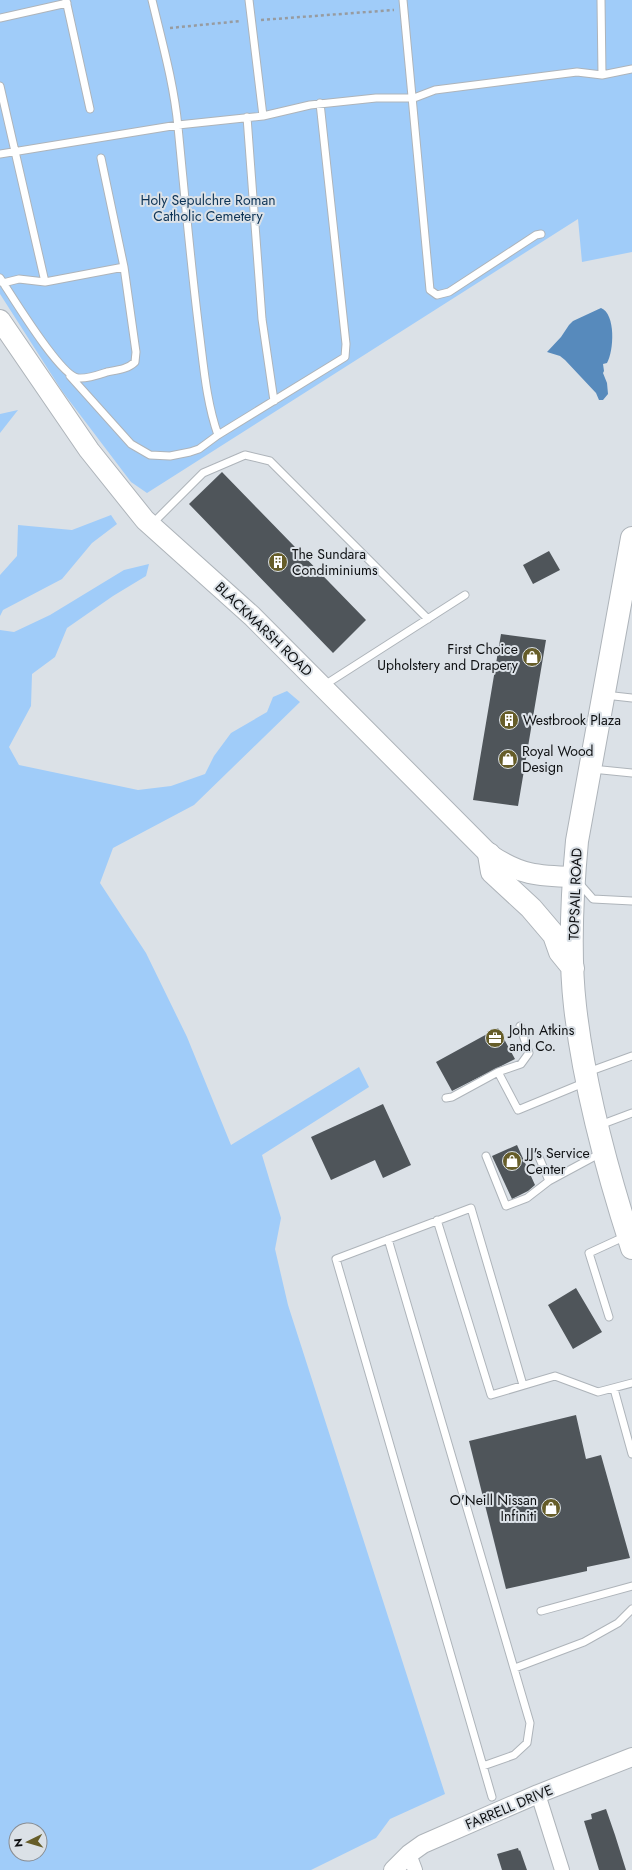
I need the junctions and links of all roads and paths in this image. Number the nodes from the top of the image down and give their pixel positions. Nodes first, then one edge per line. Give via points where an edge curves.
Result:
1 (152, 0) edge
2 (249, 0) edge
3 (403, 0) edge
4 (601, 0) edge
5 (67, 1) edge
6 (405, 9) junction
7 (0, 18) edge
8 (252, 20) junction
9 (159, 29) junction
10 (632, 69) edge
11 (602, 75) junction
12 (0, 86) edge
13 (414, 98) junction
14 (320, 104) junction
15 (90, 108) dead end
16 (263, 116) junction
17 (247, 117) junction
18 (178, 125) junction
19 (15, 151) junction
20 (0, 154) edge
21 (101, 158) dead end
22 (541, 234) dead end
23 (124, 267) junction
24 (2, 280) edge
25 (45, 282) junction
26 (0, 320) edge
27 (70, 376) junction
28 (274, 401) junction
29 (218, 436) junction
30 (151, 525) junction
31 (632, 538) edge
32 (465, 595) dead end
33 (428, 619) junction
34 (323, 686) junction
35 (603, 695) junction
36 (632, 698) edge
37 (590, 769) junction
38 (632, 773) edge
39 (489, 854) junction
40 (574, 877) junction
41 (632, 901) edge
42 (573, 968) junction
43 (520, 1026) dead end
44 (632, 1056) edge
45 (498, 1072) junction
46 (587, 1077) junction
47 (446, 1098) dead end
48 (632, 1113) edge
49 (598, 1126) junction
50 (605, 1151) junction
51 (486, 1156) dead end
52 (539, 1157) dead end
53 (549, 1181) junction
54 (437, 1220) junction
55 (388, 1239) junction
56 (630, 1242) edge
57 (609, 1316) dead end
58 (632, 1383) edge
59 (523, 1385) junction
60 (614, 1389) junction
61 (632, 1454) edge
62 (632, 1586) edge
63 (632, 1609) edge
64 (541, 1611) dead end
65 (514, 1668) junction
66 (632, 1757) edge
67 (483, 1766) junction
68 (538, 1794) junction
69 (492, 1797) dead end
70 (412, 1862) edge
71 (393, 1870) edge
72 (562, 1870) edge

1 - 9 lane
2 - 8 lane
3 - 6 lane
4 - 11 lane
5 - 7 lane
5 - 15 lane
6 - 8 path
6 - 13 lane
8 - 9 path
8 - 16 lane
9 - 18 lane
10 - 11 lane
11 - 13 lane via 577,72 435,90
12 - 19 lane
13 - 14 lane via 376,98
13 - 22 lane via 429,286 432,293 440,295 449,292 536,234
14 - 16 lane
14 - 28 lane via 347,353 343,360
16 - 17 lane
17 - 18 lane
17 - 28 lane via 262,319
18 - 19 lane
18 - 29 lane via 191,269 211,414
19 - 20 lane
19 - 25 lane
21 - 23 lane
23 - 25 lane
23 - 27 lane via 136,352 135,362 128,368 85,378
24 - 25 lane
24 - 27 lane
26 - 30 main road, BLACKMARSH ROAD via 89,450
27 - 29 lane via 131,444 150,455 170,456 190,452
28 - 29 lane
30 - 33 lane via 203,473 245,455 270,461
30 - 34 main road, BLACKMARSH ROAD via 252,616
31 - 35 main road, TOPSAIL ROAD
32 - 33 lane
33 - 34 lane
34 - 39 main road, BLACKMARSH ROAD
35 - 36 lane
35 - 37 main road, TOPSAIL ROAD
37 - 38 lane
37 - 40 main road, TOPSAIL ROAD via 577,841
39 - 40 main road, BLACKMARSH ROAD via 505,865 523,872 541,876
39 - 42 main road via 492,872 531,908 554,935 560,952
40 - 41 lane via 593,899
40 - 42 main road, TOPSAIL ROAD
42 - 46 main road, TOPSAIL ROAD via 575,1004
43 - 45 lane via 529,1053 521,1064
44 - 46 lane
45 - 46 lane via 518,1110
45 - 47 lane via 452,1098
46 - 49 main road, TOPSAIL ROAD
48 - 49 lane
49 - 50 main road, TOPSAIL ROAD
50 - 53 lane
50 - 56 main road, TOPSAIL ROAD
51 - 53 lane via 506,1206 527,1198
52 - 53 lane
54 - 55 lane
54 - 59 lane via 491,1395
54 - 59 lane via 470,1208
55 - 65 lane
55 - 67 lane via 336,1259
56 - 57 lane via 589,1253
58 - 60 lane
59 - 60 lane via 555,1376 598,1392
60 - 61 lane
62 - 64 lane
63 - 65 lane via 618,1624 584,1642
65 - 67 lane via 530,1723 527,1743 514,1755
66 - 68 street, FARRELL DRIVE
67 - 69 lane
68 - 70 street, FARRELL DRIVE via 433,1840
68 - 72 street
70 - 71 street, FARRELL DRIVE

